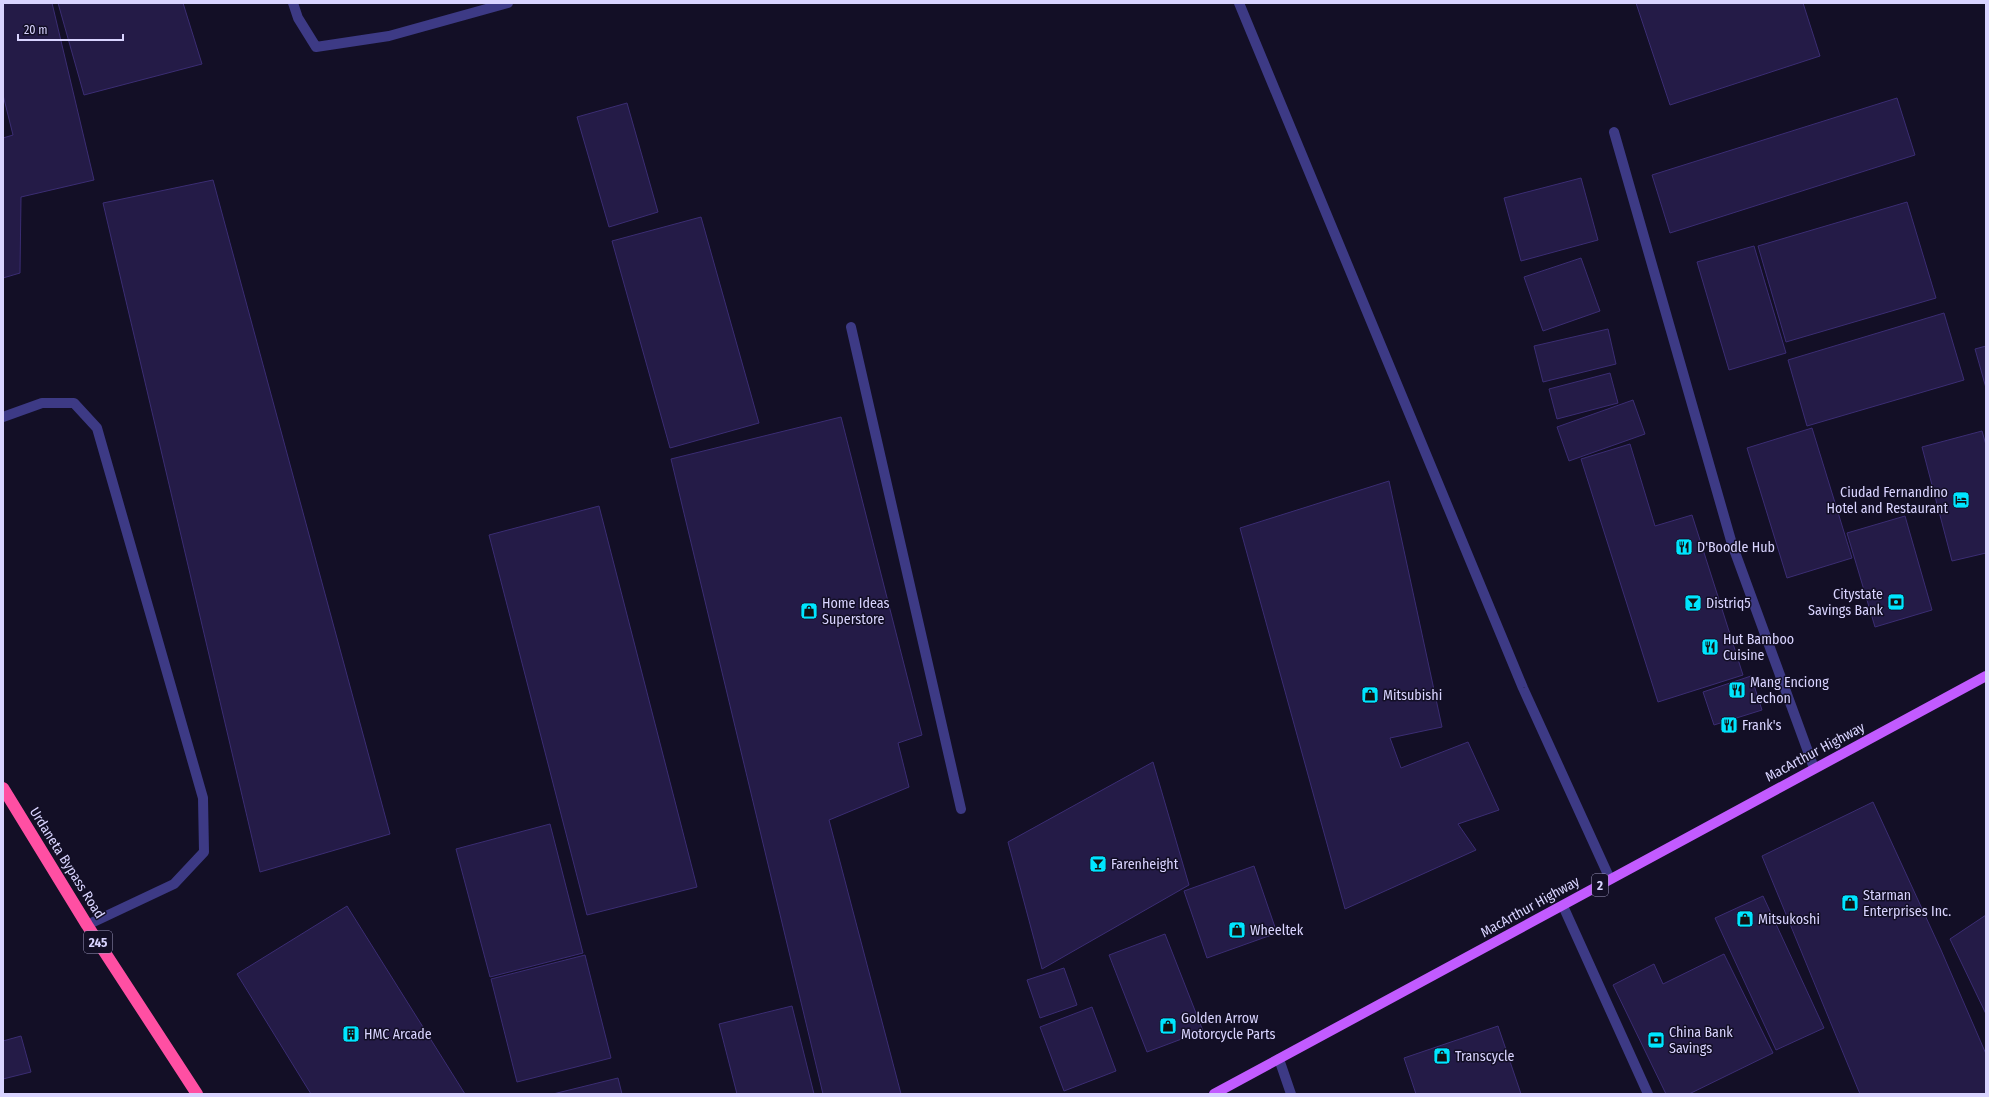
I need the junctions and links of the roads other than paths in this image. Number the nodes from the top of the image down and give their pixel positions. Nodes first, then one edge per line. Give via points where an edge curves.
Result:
1 (292, 3) edge
2 (508, 3) edge
3 (1239, 3) edge
4 (1614, 132) dead end
5 (851, 327) dead end
6 (3, 418) edge
7 (1986, 676) edge
8 (1814, 768) junction
9 (3, 788) edge
10 (961, 809) dead end
11 (1610, 879) junction
12 (1563, 906) junction
13 (87, 925) junction
14 (1279, 1059) junction
15 (197, 1094) edge
16 (1214, 1094) edge
17 (1291, 1094) edge
18 (1648, 1094) edge

1 - 2 street via 316,47 389,36
3 - 11 street via 1523,688
4 - 8 street via 1732,544
5 - 10 street
6 - 13 street via 42,402 74,403 97,428 203,798 204,852 174,884
7 - 8 main road, MacArthur Highway / 2
8 - 11 main road, MacArthur Highway / 2
9 - 13 highway, Urdaneta Bypass Road / 245
11 - 12 main road, MacArthur Highway / 2
12 - 14 main road, MacArthur Highway / 2
12 - 18 street
13 - 15 highway, Urdaneta Bypass Road / 245
14 - 16 main road, MacArthur Highway / 2
14 - 17 street

